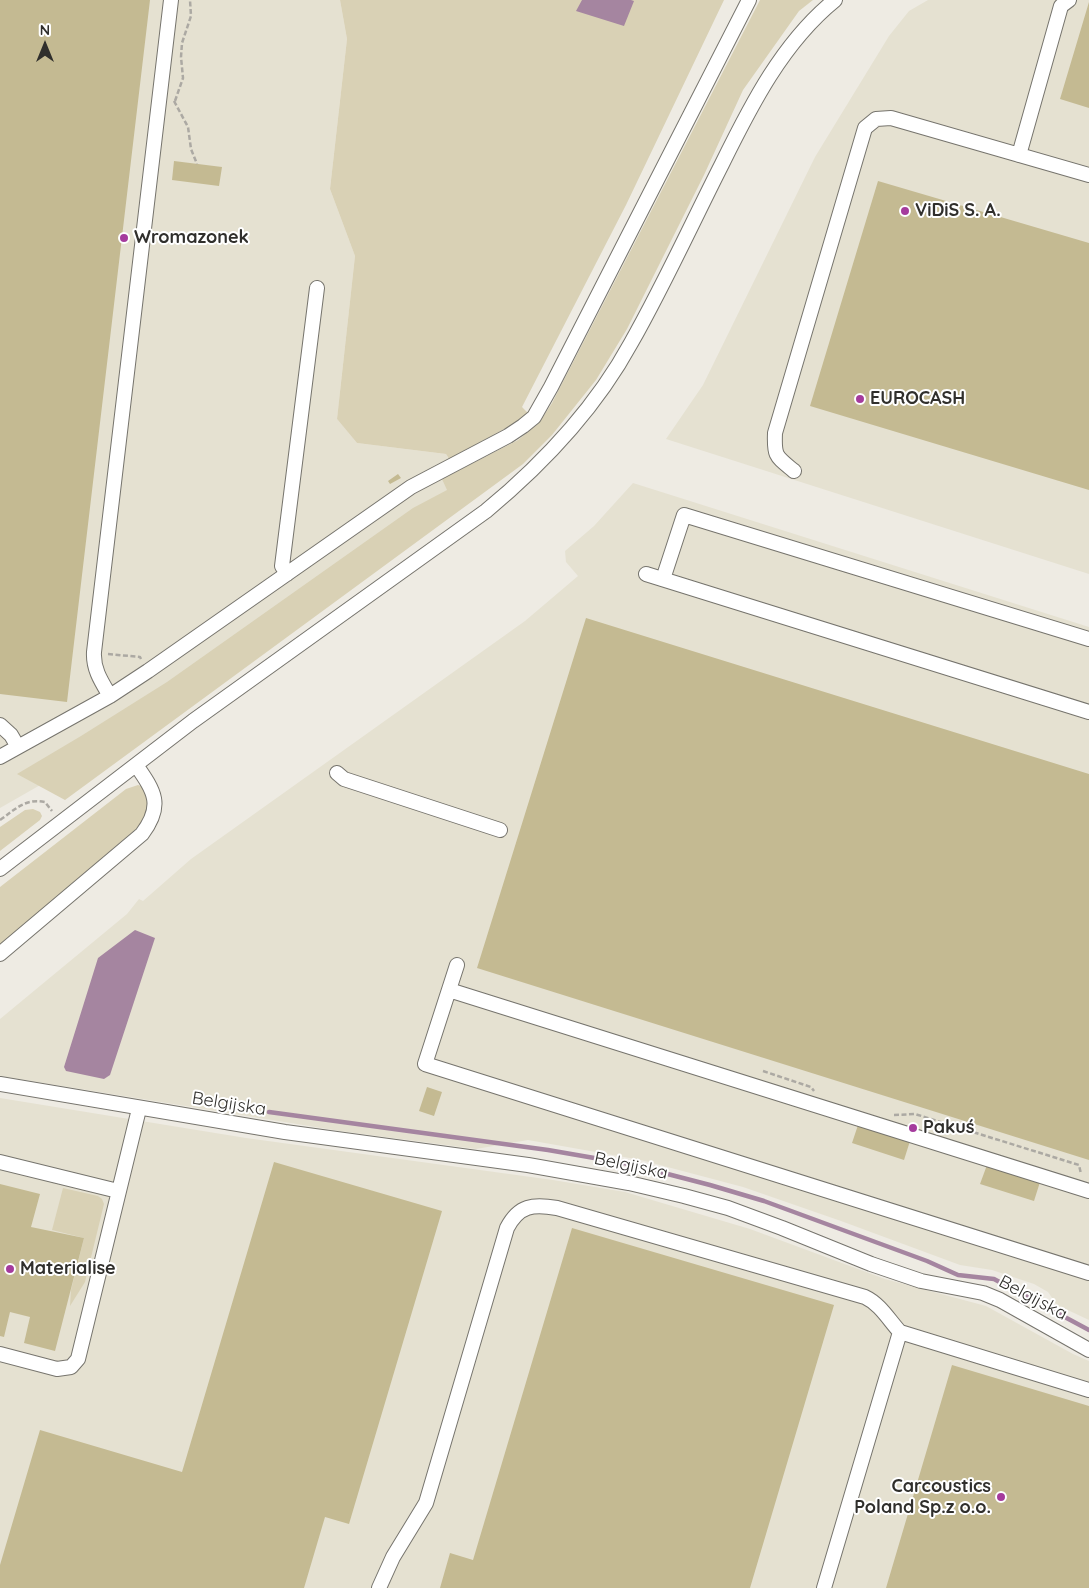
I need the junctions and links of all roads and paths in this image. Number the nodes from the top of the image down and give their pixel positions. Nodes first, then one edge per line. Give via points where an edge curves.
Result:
1 (171, 0) edge
2 (190, 0) edge
3 (749, 0) edge
4 (835, 0) edge
5 (1069, 0) edge
6 (159, 100) junction
7 (175, 101) junction
8 (1019, 155) junction
9 (197, 164) dead end
10 (1089, 175) edge
11 (318, 288) dead end
12 (794, 470) dead end
13 (288, 574) junction
14 (646, 574) dead end
15 (663, 579) junction
16 (1089, 639) edge
17 (94, 652) junction
18 (148, 671) junction
19 (110, 696) junction
20 (1089, 712) edge
21 (0, 726) edge
22 (18, 747) junction
23 (0, 757) edge
24 (136, 765) junction
25 (337, 773) dead end
26 (0, 820) edge
27 (61, 822) junction
28 (500, 830) dead end
29 (0, 869) edge
30 (0, 954) edge
31 (457, 965) dead end
32 (449, 990) junction
33 (763, 1071) dead end
34 (0, 1084) edge
35 (822, 1093) dead end
36 (139, 1109) junction
37 (891, 1115) dead end
38 (0, 1162) edge
39 (1081, 1175) dead end
40 (118, 1191) junction
41 (1089, 1191) edge
42 (1088, 1268) edge
43 (900, 1332) junction
44 (1089, 1350) edge
45 (0, 1354) edge
46 (1089, 1390) edge
47 (379, 1588) edge
48 (824, 1588) edge

1 - 6 street
2 - 7 path via 189,24 182,43 183,78
3 - 13 street via 534,417 508,436 411,487
4 - 24 street via 797,39 760,92 631,344 594,400 556,447 486,510
5 - 8 street via 1061,6
6 - 7 path
6 - 17 street
7 - 9 path via 188,127 190,149
8 - 10 street
8 - 12 street via 891,118 876,119 865,128 775,433 774,450 780,460
11 - 13 street via 282,566
13 - 18 street
14 - 15 street
15 - 16 street via 684,515
15 - 20 street
17 - 18 path via 140,657
17 - 19 street via 97,673
18 - 19 street
19 - 22 street
21 - 22 street
22 - 23 street
24 - 27 street
24 - 30 street via 156,799 150,824
25 - 28 street via 344,779
26 - 27 path via 34,800 45,802
27 - 29 street
31 - 32 street
32 - 41 street
32 - 42 street via 425,1064
33 - 35 path
34 - 36 street, Belgijska
36 - 40 street
36 - 44 street, Belgijska via 528,1164 684,1196 728,1208 921,1281 983,1293
37 - 39 path via 915,1114 1079,1165
38 - 40 street
40 - 45 street via 78,1359 71,1367 57,1369
43 - 46 street
43 - 47 street via 872,1300 865,1297 557,1208 528,1207 512,1218 507,1228 426,1503 393,1557
43 - 48 street

